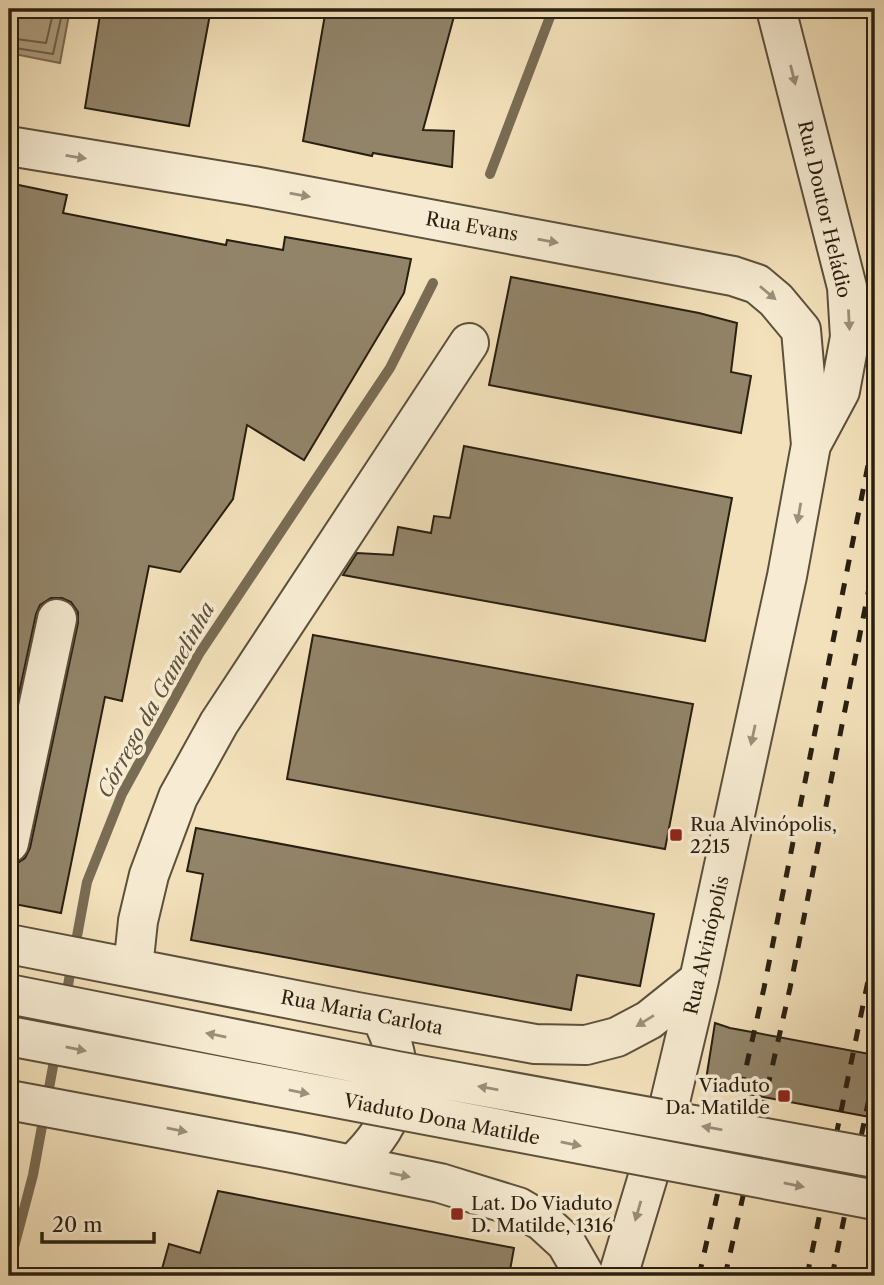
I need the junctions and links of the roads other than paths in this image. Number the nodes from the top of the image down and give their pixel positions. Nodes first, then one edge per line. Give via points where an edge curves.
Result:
1 (776, 9) edge
2 (9, 146) edge
3 (469, 343) dead end
4 (811, 445) junction
5 (57, 619) dead end
6 (9, 843) edge
7 (9, 944) edge
8 (120, 966) junction
9 (699, 979) junction
10 (9, 994) edge
11 (381, 1017) junction
12 (9, 1036) edge
13 (9, 1100) edge
14 (875, 1158) edge
15 (352, 1165) junction
16 (875, 1200) edge
17 (585, 1276) edge
18 (618, 1276) edge

1 -> 4 street, Rua Doutor Heládio via 847,287 850,337 840,391
2 -> 4 street, Rua Evans via 628,255 757,284 801,330
3 - 8 street via 219,723 178,797
4 -> 9 street, Rua Alvinópolis
5 - 6 street
7 - 8 street, Rua Maria Carlota
8 - 11 street, Rua Maria Carlota
9 -> 11 street, Rua Maria Carlota via 649,1020 617,1037 586,1045 534,1044
9 -> 18 street, Rua Alvinópolis via 668,1110
14 -> 10 street, Viaduto Dona Matilde, bridge
11 - 15 street via 396,1055 396,1096 381,1135
12 -> 16 street, Viaduto Dona Matilde, bridge
13 -> 15 street
15 -> 17 street via 440,1183 518,1207 566,1243

